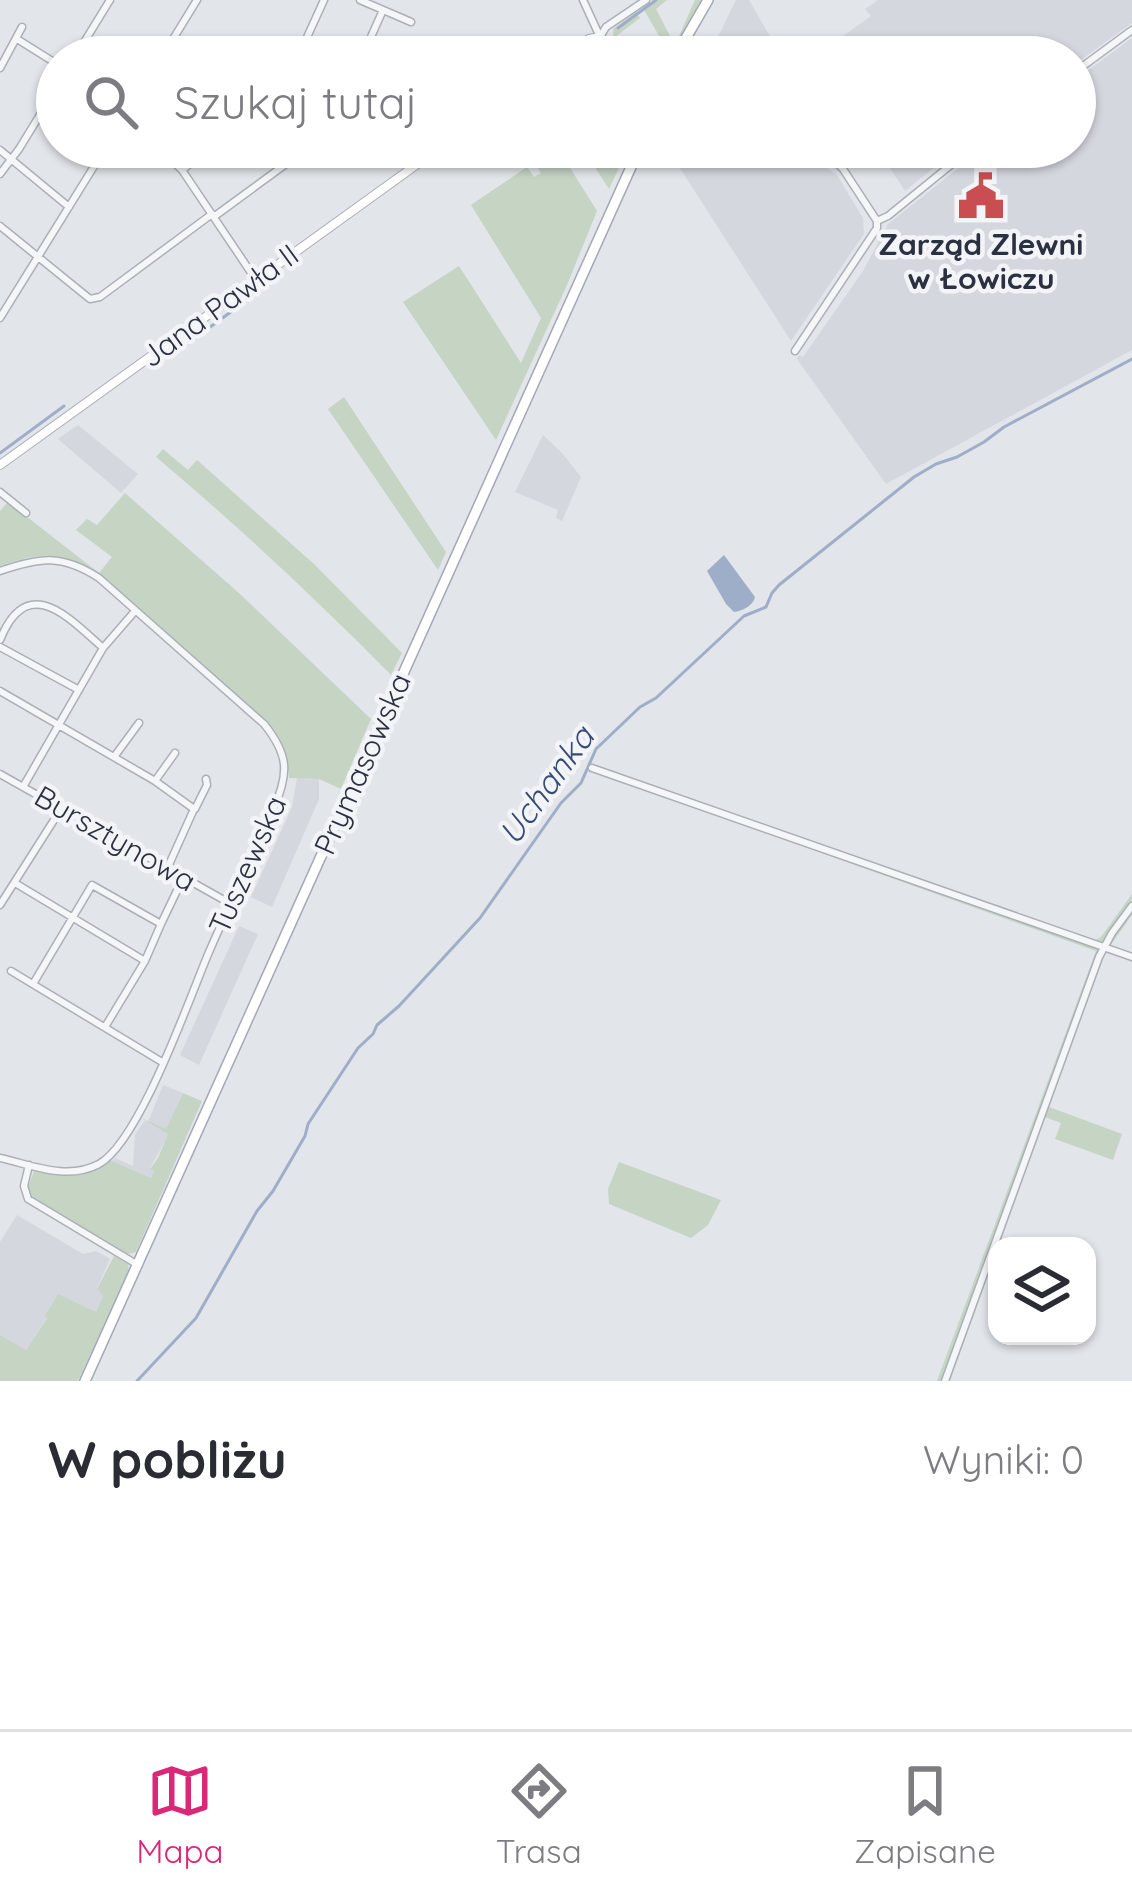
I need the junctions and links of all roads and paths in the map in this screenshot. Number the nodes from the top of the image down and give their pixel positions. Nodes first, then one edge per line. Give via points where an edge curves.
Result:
1 (110, 0) edge
2 (197, 0) edge
3 (324, 0) edge
4 (360, 0) edge
5 (583, 0) edge
6 (646, 0) edge
7 (707, 0) edge
8 (382, 10) junction
9 (411, 22) dead end
10 (695, 25) junction
11 (22, 27) dead end
12 (1132, 31) edge
13 (88, 36) edge
14 (175, 36) edge
15 (308, 36) edge
16 (371, 36) edge
17 (600, 36) edge
18 (601, 36) edge
19 (688, 36) edge
20 (692, 36) edge
21 (16, 39) junction
22 (36, 51) edge
23 (1096, 57) edge
24 (0, 68) edge
25 (36, 121) edge
26 (0, 150) edge
27 (12, 160) junction
28 (93, 168) edge
29 (185, 168) edge
30 (279, 168) edge
31 (412, 168) edge
32 (631, 168) edge
33 (842, 168) edge
34 (948, 168) edge
35 (182, 170) joint
36 (0, 174) edge
37 (68, 207) junction
38 (213, 216) junction
39 (877, 221) junction
40 (0, 226) edge
41 (37, 258) junction
42 (256, 280) junction
43 (3, 305) edge
44 (0, 318) edge
45 (795, 351) dead end
46 (0, 465) edge
47 (0, 491) edge
48 (26, 513) dead end
49 (0, 572) edge
50 (135, 611) junction
51 (0, 643) edge
52 (103, 648) junction
53 (0, 691) edge
54 (80, 691) junction
55 (139, 723) dead end
56 (59, 725) junction
57 (175, 753) dead end
58 (114, 757) junction
59 (592, 768) dead end
60 (0, 774) edge
61 (206, 779) dead end
62 (154, 781) junction
63 (23, 787) junction
64 (61, 809) junction
65 (194, 809) junction
66 (167, 869) junction
67 (182, 880) junction
68 (15, 883) junction
69 (231, 904) junction
70 (0, 905) edge
71 (1132, 906) edge
72 (73, 917) junction
73 (161, 924) junction
74 (1103, 947) junction
75 (1132, 957) edge
76 (145, 962) junction
77 (11, 971) dead end
78 (33, 984) junction
79 (105, 1027) junction
80 (163, 1062) junction
81 (0, 1158) edge
82 (29, 1165) junction
83 (139, 1265) junction
84 (85, 1381) edge
85 (945, 1381) edge

1 - 13 street
2 - 14 street
3 - 15 street
4 - 8 street
5 - 17 street
6 - 18 street
7 - 10 main road
8 - 9 street
8 - 16 street
10 - 19 main road
10 - 20 main road
11 - 21 street
12 - 23 street
21 - 22 street
21 - 24 street
25 - 27 street
26 - 27 street
27 - 36 street
27 - 37 street
28 - 37 street
29 - 35 street
30 - 38 street
31 - 42 street, Jana Pawła II
32 - 83 main road, Prymasowska
33 - 39 street
34 - 39 street
35 - 38 street
37 - 41 street
38 - 41 street via 100,297 90,299
38 - 42 street
39 - 45 street
40 - 41 street
41 - 43 street
42 - 46 street, Jana Pawła II
43 - 44 street
47 - 48 street
49 - 50 street, Tuszewska via 39,559 69,563
50 - 52 street
50 - 69 street, Tuszewska via 264,724 284,758 280,794
51 - 52 street via 15,614 38,604 56,608
51 - 54 street
52 - 54 street
53 - 56 street
54 - 56 street
55 - 58 street
56 - 58 street
56 - 63 street
57 - 62 street
58 - 62 street
59 - 74 street
60 - 63 street, Bursztynowa
61 - 65 street
62 - 65 street
63 - 64 street, Bursztynowa
64 - 66 street, Bursztynowa
64 - 68 street
65 - 66 street
66 - 67 street, Bursztynowa
67 - 69 street, Bursztynowa
67 - 73 street
68 - 70 street
68 - 72 street
69 - 80 street, Tuszewska
71 - 74 street
72 - 73 street via 92,885
72 - 76 street
72 - 78 street
73 - 76 street
74 - 75 street
74 - 85 street
76 - 79 street
77 - 78 street
78 - 79 street
79 - 80 street
80 - 82 street, Tuszewska via 106,1159 68,1172
81 - 82 street, Tuszewska
82 - 83 street via 28,1199
83 - 84 main road, Prymasowska

